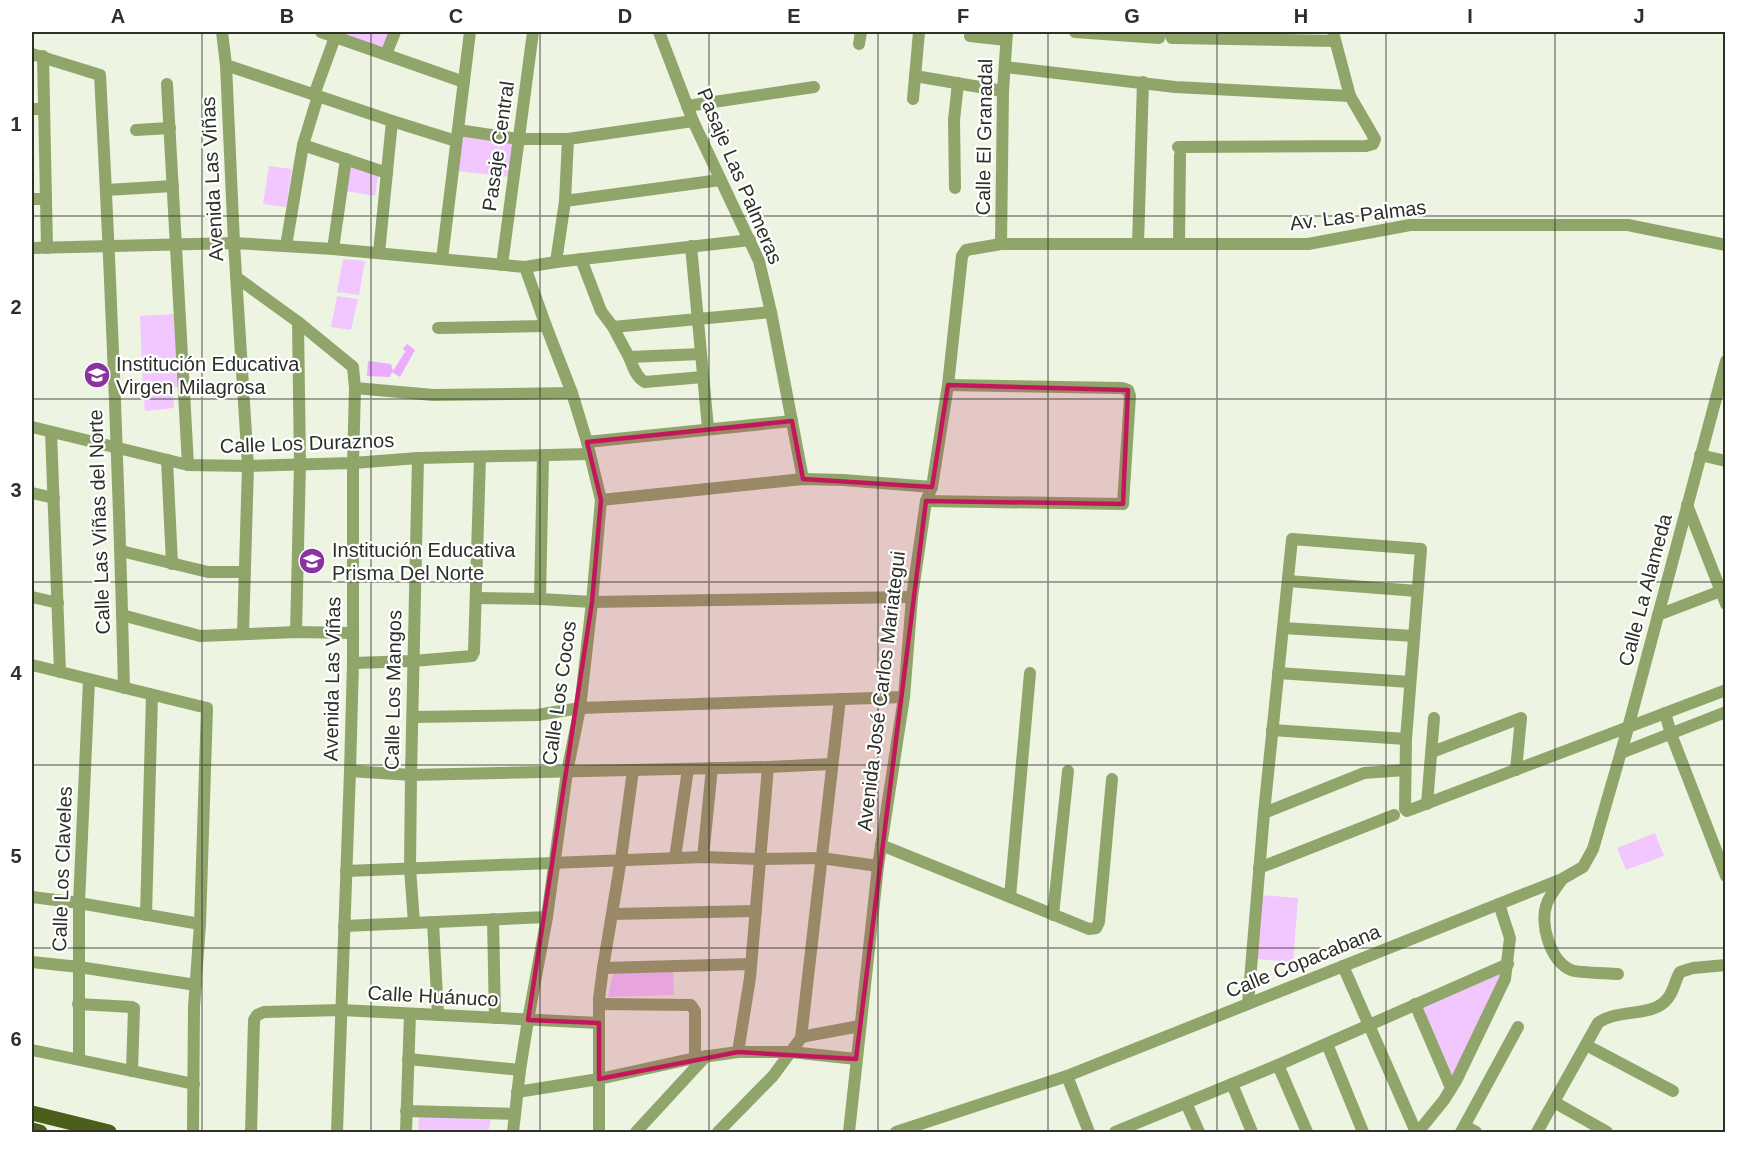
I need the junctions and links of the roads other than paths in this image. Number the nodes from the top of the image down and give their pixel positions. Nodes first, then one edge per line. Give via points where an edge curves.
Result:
1 (222, 32) edge
2 (321, 32) edge
3 (395, 32) edge
4 (470, 32) edge
5 (533, 32) edge
6 (659, 32) edge
7 (919, 32) edge
8 (1075, 32) edge
9 (1164, 35) edge
10 (970, 36) dead end
11 (1006, 36) edge
12 (1334, 36) edge
13 (335, 37) junction
14 (386, 54) junction
15 (37, 55) edge
16 (226, 65) junction
17 (1005, 67) junction
18 (915, 76) junction
19 (464, 82) junction
20 (1143, 82) junction
21 (958, 83) junction
22 (167, 84) dead end
23 (814, 87) dead end
24 (1003, 91) junction
25 (316, 95) junction
26 (1350, 96) junction
27 (913, 99) dead end
28 (687, 106) junction
29 (38, 109) edge
30 (392, 121) junction
31 (693, 121) junction
32 (170, 128) junction
33 (136, 130) dead end
34 (457, 135) junction
35 (518, 139) junction
36 (568, 139) junction
37 (303, 145) junction
38 (346, 159) junction
39 (32, 160) edge
40 (45, 162) junction
41 (387, 173) junction
42 (720, 180) junction
43 (173, 186) junction
44 (955, 188) dead end
45 (106, 190) junction
46 (32, 199) edge
47 (46, 199) junction
48 (566, 201) junction
49 (750, 240) junction
50 (234, 243) junction
51 (1001, 244) junction
52 (1138, 244) junction
53 (1179, 244) junction
54 (177, 245) junction
55 (1725, 245) edge
56 (286, 246) junction
57 (691, 246) junction
58 (109, 247) junction
59 (32, 248) edge
60 (47, 248) junction
61 (333, 249) junction
62 (380, 253) junction
63 (962, 256) joint
64 (442, 259) junction
65 (581, 259) junction
66 (556, 262) junction
67 (502, 265) junction
68 (525, 267) junction
69 (236, 276) junction
70 (771, 312) junction
71 (698, 318) junction
72 (298, 322) junction
73 (546, 326) junction
74 (613, 327) junction
75 (438, 328) dead end
76 (701, 354) junction
77 (629, 357) junction
78 (1725, 361) edge
79 (704, 377) junction
80 (948, 385) junction
81 (355, 388) junction
82 (572, 393) junction
83 (792, 421) junction
84 (32, 427) edge
85 (708, 428) junction
86 (51, 432) junction
87 (115, 447) junction
88 (588, 448) junction
89 (1700, 455) junction
90 (543, 456) junction
91 (480, 457) junction
92 (418, 458) junction
93 (167, 460) junction
94 (1725, 461) edge
95 (352, 463) junction
96 (300, 464) junction
97 (188, 465) junction
98 (249, 466) junction
99 (803, 479) junction
100 (932, 487) junction
101 (32, 492) edge
102 (54, 498) junction
103 (601, 500) junction
104 (926, 501) junction
105 (1687, 505) junction
106 (121, 551) junction
107 (172, 564) junction
108 (245, 572) junction
109 (1287, 581) junction
110 (1723, 590) edge
111 (1418, 591) junction
112 (32, 597) edge
113 (912, 597) junction
114 (476, 598) junction
115 (540, 599) junction
116 (592, 602) junction
117 (58, 603) junction
118 (1725, 604) edge
119 (122, 615) junction
120 (1658, 615) junction
121 (1283, 628) junction
122 (297, 632) junction
123 (352, 633) junction
124 (243, 634) junction
125 (1414, 636) junction
126 (413, 661) junction
127 (353, 663) junction
128 (32, 665) edge
129 (60, 672) junction
130 (1030, 673) dead end
131 (1278, 673) junction
132 (89, 680) junction
133 (1410, 682) junction
134 (124, 688) junction
135 (1725, 690) edge
136 (152, 695) junction
137 (904, 697) junction
138 (840, 699) junction
139 (580, 708) junction
140 (1725, 712) edge
141 (1665, 713) junction
142 (413, 717) junction
143 (1434, 718) dead end
144 (1628, 728) junction
145 (1272, 730) junction
146 (1671, 734) junction
147 (1406, 739) junction
148 (1432, 752) junction
149 (1621, 753) junction
150 (832, 764) junction
151 (768, 767) junction
152 (712, 768) junction
153 (688, 769) junction
154 (633, 770) junction
155 (1405, 770) junction
156 (1516, 770) junction
157 (350, 771) junction
158 (1068, 771) dead end
159 (567, 772) junction
160 (411, 775) junction
161 (1112, 779) dead end
162 (1428, 804) junction
163 (1402, 812) junction
164 (1264, 813) junction
165 (881, 845) junction
166 (703, 857) junction
167 (675, 858) junction
168 (821, 858) junction
169 (621, 859) junction
170 (759, 859) junction
171 (554, 863) junction
172 (878, 866) junction
173 (410, 868) junction
174 (1259, 868) junction
175 (346, 871) junction
176 (1725, 876) edge
177 (1562, 879) junction
178 (32, 897) edge
179 (1010, 897) junction
180 (79, 903) junction
181 (1499, 904) junction
182 (756, 911) junction
183 (612, 914) junction
184 (146, 915) junction
185 (1053, 915) junction
186 (547, 917) junction
187 (493, 919) junction
188 (433, 922) junction
189 (414, 923) junction
190 (200, 924) junction
191 (344, 926) junction
192 (32, 962) edge
193 (751, 964) junction
194 (1508, 964) junction
195 (1725, 965) edge
196 (1343, 966) junction
197 (79, 967) junction
198 (603, 968) junction
199 (1618, 974) dead end
200 (196, 985) junction
201 (78, 1004) junction
202 (599, 1004) junction
203 (1248, 1004) junction
204 (1415, 1004) junction
205 (341, 1010) junction
206 (410, 1014) junction
207 (438, 1015) junction
208 (495, 1018) junction
209 (528, 1020) junction
210 (600, 1023) junction
211 (1369, 1024) junction
212 (860, 1026) junction
213 (1518, 1027) dead end
214 (801, 1038) junction
215 (1327, 1044) junction
216 (1586, 1045) junction
217 (32, 1050) edge
218 (738, 1052) junction
219 (791, 1052) junction
220 (701, 1057) junction
221 (78, 1059) junction
222 (408, 1059) junction
223 (856, 1059) junction
224 (1278, 1065) junction
225 (520, 1070) junction
226 (132, 1071) junction
227 (1067, 1076) junction
228 (599, 1079) junction
229 (194, 1084) junction
230 (1232, 1084) junction
231 (1452, 1088) junction
232 (1673, 1091) dead end
233 (517, 1092) junction
234 (1554, 1102) junction
235 (1186, 1103) junction
236 (406, 1111) junction
237 (32, 1113) edge
238 (515, 1114) junction
239 (1142, 1127) edge
240 (32, 1130) edge
241 (1467, 1130) edge
242 (40, 1132) edge
243 (109, 1132) edge
244 (193, 1132) edge
245 (251, 1132) edge
246 (337, 1132) edge
247 (406, 1132) edge
248 (513, 1132) edge
249 (599, 1132) edge
250 (636, 1132) edge
251 (718, 1132) edge
252 (849, 1132) edge
253 (896, 1132) edge
254 (1089, 1132) edge
255 (1115, 1132) edge
256 (1199, 1132) edge
257 (1252, 1132) edge
258 (1307, 1132) edge
259 (1363, 1132) edge
260 (1417, 1132) edge
261 (1537, 1132) edge
262 (1607, 1132) edge

1 - 16 street, Avenida Las Viñas
2 - 13 street
3 - 14 street
4 - 19 street
5 - 35 street, Pasaje Central
6 - 28 street, Pasaje Las Palmeras
7 - 18 street
8 - 9 street
9 - 12 street
10 - 11 street
11 - 17 street, Calle El Granadal
12 - 26 street
13 - 14 street
13 - 25 street
14 - 19 street
15 - 29 street
15 - 45 street, Calle Las Viñas del Norte via 100,75
16 - 25 street
16 - 50 street, Avenida Las Viñas
17 - 20 street
17 - 24 street, Calle El Granadal
18 - 21 street
18 - 27 street
19 - 34 street
20 - 26 street
20 - 52 street
21 - 24 street
21 - 44 street
22 - 32 street
23 - 28 street
24 - 51 street, Calle El Granadal
25 - 30 street
25 - 37 street
26 - 53 street via 1375,138 1372,144 1179,151
28 - 31 street, Pasaje Las Palmeras
29 - 40 street
30 - 34 street
30 - 41 street
31 - 36 street
31 - 42 street, Pasaje Las Palmeras
32 - 33 street
32 - 43 street
34 - 35 street
34 - 64 street
35 - 36 street
35 - 67 street, Pasaje Central
36 - 48 street
37 - 38 street
37 - 56 street
38 - 41 street
38 - 61 street
39 - 40 street
40 - 47 street
41 - 62 street
42 - 48 street
42 - 49 street, Pasaje Las Palmeras
43 - 45 street
43 - 54 street
45 - 58 street, Calle Las Viñas del Norte
46 - 47 street
47 - 60 street
48 - 66 street
49 - 57 street
49 - 70 street, Pasaje Las Palmeras
50 - 54 street
50 - 56 street
50 - 69 street, Avenida Las Viñas
51 - 52 street, Av. Las Palmas
51 - 63 street, Av. Las Palmas via 966,250
52 - 53 street, Av. Las Palmas
53 - 55 street, Av. Las Palmas via 1308,244 1410,225 1628,225
54 - 58 street
54 - 97 street
56 - 61 street
57 - 65 street
57 - 71 street
58 - 60 street
58 - 87 street, Calle Las Viñas del Norte
59 - 60 street
61 - 62 street
62 - 64 street
63 - 80 street, Avenida José Carlos Mariategui
64 - 67 street
65 - 66 street
65 - 74 street via 601,311
66 - 68 street
67 - 68 street
68 - 73 street, Calle Los Cocos
69 - 72 street, Avenida Las Viñas
69 - 98 street
70 - 71 street
70 - 83 street, Pasaje Las Palmeras
71 - 74 street
71 - 76 street
72 - 81 street, Avenida Las Viñas via 352,367
72 - 96 street
73 - 75 street
73 - 82 street, Calle Los Cocos
74 - 77 street
76 - 77 street
76 - 79 street
77 - 79 street via 645,382
78 - 89 street, Calle La Alameda
79 - 85 street
80 - 100 street, Avenida José Carlos Mariategui
80 - 104 street via 1128,390 1123,504
81 - 82 street via 433,395
81 - 95 street, Avenida Las Viñas
82 - 88 street, Calle Los Cocos
83 - 85 street, Calle Los Duraznos
83 - 99 street, Pasaje Las Palmeras
84 - 86 street, Calle Los Duraznos
85 - 88 street, Calle Los Duraznos
86 - 87 street, Calle Los Duraznos
86 - 102 street
87 - 93 street, Calle Los Duraznos
87 - 106 street, Calle Las Viñas del Norte
88 - 90 street, Calle Los Duraznos
88 - 103 street, Calle Los Cocos
89 - 94 street
89 - 105 street, Calle La Alameda
90 - 91 street, Calle Los Duraznos
90 - 115 street
91 - 92 street, Calle Los Duraznos
91 - 114 street
92 - 95 street, Calle Los Duraznos
92 - 126 street, Calle Los Mangos
93 - 97 street, Calle Los Duraznos
93 - 107 street
95 - 96 street, Calle Los Duraznos
95 - 123 street, Avenida Las Viñas
96 - 98 street, Calle Los Duraznos
96 - 122 street
97 - 98 street, Calle Los Duraznos
98 - 108 street
99 - 100 street
99 - 103 street
100 - 104 street, Avenida José Carlos Mariategui
101 - 102 street
102 - 117 street
103 - 116 street, Calle Los Cocos
104 - 113 street, Avenida José Carlos Mariategui
105 - 110 street
105 - 120 street, Calle La Alameda
106 - 107 street
106 - 119 street, Calle Las Viñas del Norte
107 - 108 street via 208,572
108 - 124 street
109 - 111 street
109 - 111 street via 1292,538 1421,549
109 - 121 street
110 - 118 street
110 - 120 street
111 - 125 street
112 - 117 street
113 - 116 street
113 - 137 street, Avenida José Carlos Mariategui
114 - 115 street
114 - 126 street via 472,656
115 - 116 street
116 - 139 street, Calle Los Cocos
117 - 129 street
119 - 124 street via 200,636
119 - 134 street, Calle Las Viñas del Norte
120 - 144 street, Calle La Alameda
121 - 125 street
121 - 131 street
122 - 123 street
122 - 124 street
123 - 127 street, Avenida Las Viñas
125 - 133 street
126 - 127 street
126 - 142 street, Calle Los Mangos
127 - 157 street, Avenida Las Viñas
128 - 129 street
129 - 132 street
130 - 179 street
131 - 133 street
131 - 145 street
132 - 134 street
132 - 180 street, Calle Los Claveles
133 - 147 street
134 - 136 street
135 - 141 street
136 - 184 street
136 - 190 street via 207,708
137 - 138 street
137 - 165 street, Avenida José Carlos Mariategui
138 - 139 street
138 - 150 street
139 - 142 street via 537,715
139 - 159 street, Calle Los Cocos
140 - 146 street
141 - 144 street
141 - 146 street
142 - 160 street, Calle Los Mangos
143 - 148 street
144 - 149 street, Calle Copacabana
144 - 156 street
145 - 147 street
145 - 164 street
146 - 149 street
146 - 176 street
147 - 155 street
148 - 156 street via 1521,718
148 - 162 street
149 - 177 street, Calle Copacabana via 1593,849 1583,867
150 - 151 street
150 - 168 street
151 - 152 street
151 - 170 street
152 - 153 street
152 - 166 street
153 - 154 street
153 - 167 street
154 - 159 street
154 - 169 street
155 - 163 street
155 - 164 street via 1364,773
156 - 162 street
157 - 160 street
157 - 175 street, Avenida Las Viñas
158 - 185 street
159 - 160 street
159 - 171 street, Calle Los Cocos
160 - 173 street, Calle Los Mangos
161 - 185 street via 1099,922 1089,930
162 - 163 street
163 - 174 street
164 - 174 street
165 - 172 street, Avenida José Carlos Mariategui
165 - 179 street
166 - 167 street
166 - 170 street
167 - 169 street
168 - 170 street
168 - 172 street
168 - 214 street
169 - 171 street
169 - 183 street
170 - 182 street
171 - 173 street
171 - 186 street, Calle Los Cocos
172 - 212 street, Avenida José Carlos Mariategui
173 - 175 street
173 - 189 street, Calle Los Mangos
174 - 203 street
175 - 191 street, Avenida Las Viñas
177 - 181 street, Calle Copacabana
177 - 199 street via 1544,916 1544,930 1553,951 1571,970
178 - 180 street
179 - 185 street
180 - 184 street
180 - 197 street, Calle Los Claveles
181 - 194 street via 1510,938
181 - 196 street, Calle Copacabana
182 - 183 street
182 - 193 street
183 - 198 street
184 - 190 street
186 - 187 street
186 - 209 street, Calle Los Cocos
187 - 188 street
187 - 208 street
188 - 189 street
188 - 207 street
189 - 191 street
190 - 200 street
191 - 205 street, Avenida Las Viñas
192 - 197 street
193 - 198 street
193 - 218 street
194 - 204 street
194 - 231 street via 1505,980
195 - 216 street via 1680,972 1668,999 1661,1005 1607,1016 1598,1023
196 - 203 street, Calle Copacabana
196 - 211 street
197 - 200 street
197 - 201 street, Calle Los Claveles
198 - 202 street
200 - 229 street
201 - 221 street, Calle Los Claveles
201 - 226 street via 134,1008
202 - 210 street
202 - 220 street via 692,1005
203 - 227 street, Calle Copacabana
204 - 211 street
204 - 231 street
205 - 206 street, Calle Huánuco
205 - 245 street, Calle Huánuco via 257,1015
205 - 246 street, Avenida Las Viñas
206 - 207 street, Calle Huánuco
206 - 222 street
207 - 208 street, Calle Huánuco
208 - 209 street, Calle Huánuco
209 - 210 street, Calle Huánuco
209 - 225 street, Calle Los Cocos
210 - 228 street
211 - 215 street
211 - 260 street
212 - 214 street
212 - 223 street, Avenida José Carlos Mariategui
213 - 241 street
214 - 219 street
215 - 224 street
215 - 259 street
216 - 232 street
216 - 234 street
217 - 221 street
218 - 219 street
218 - 220 street
219 - 223 street
219 - 251 street
220 - 228 street
220 - 250 street
221 - 226 street
222 - 225 street
222 - 236 street
223 - 252 street, Avenida José Carlos Mariategui
224 - 230 street
224 - 258 street
225 - 233 street, Calle Los Cocos
226 - 229 street
227 - 253 street, Calle Copacabana
227 - 254 street
228 - 233 street
228 - 249 street
229 - 244 street
230 - 235 street
230 - 257 street
231 - 260 street
233 - 238 street, Calle Los Cocos
234 - 261 street
234 - 262 street
235 - 239 street
235 - 256 street
236 - 238 street
236 - 247 street
237 - 243 main road
238 - 248 street, Calle Los Cocos
239 - 255 street
240 - 242 main road

